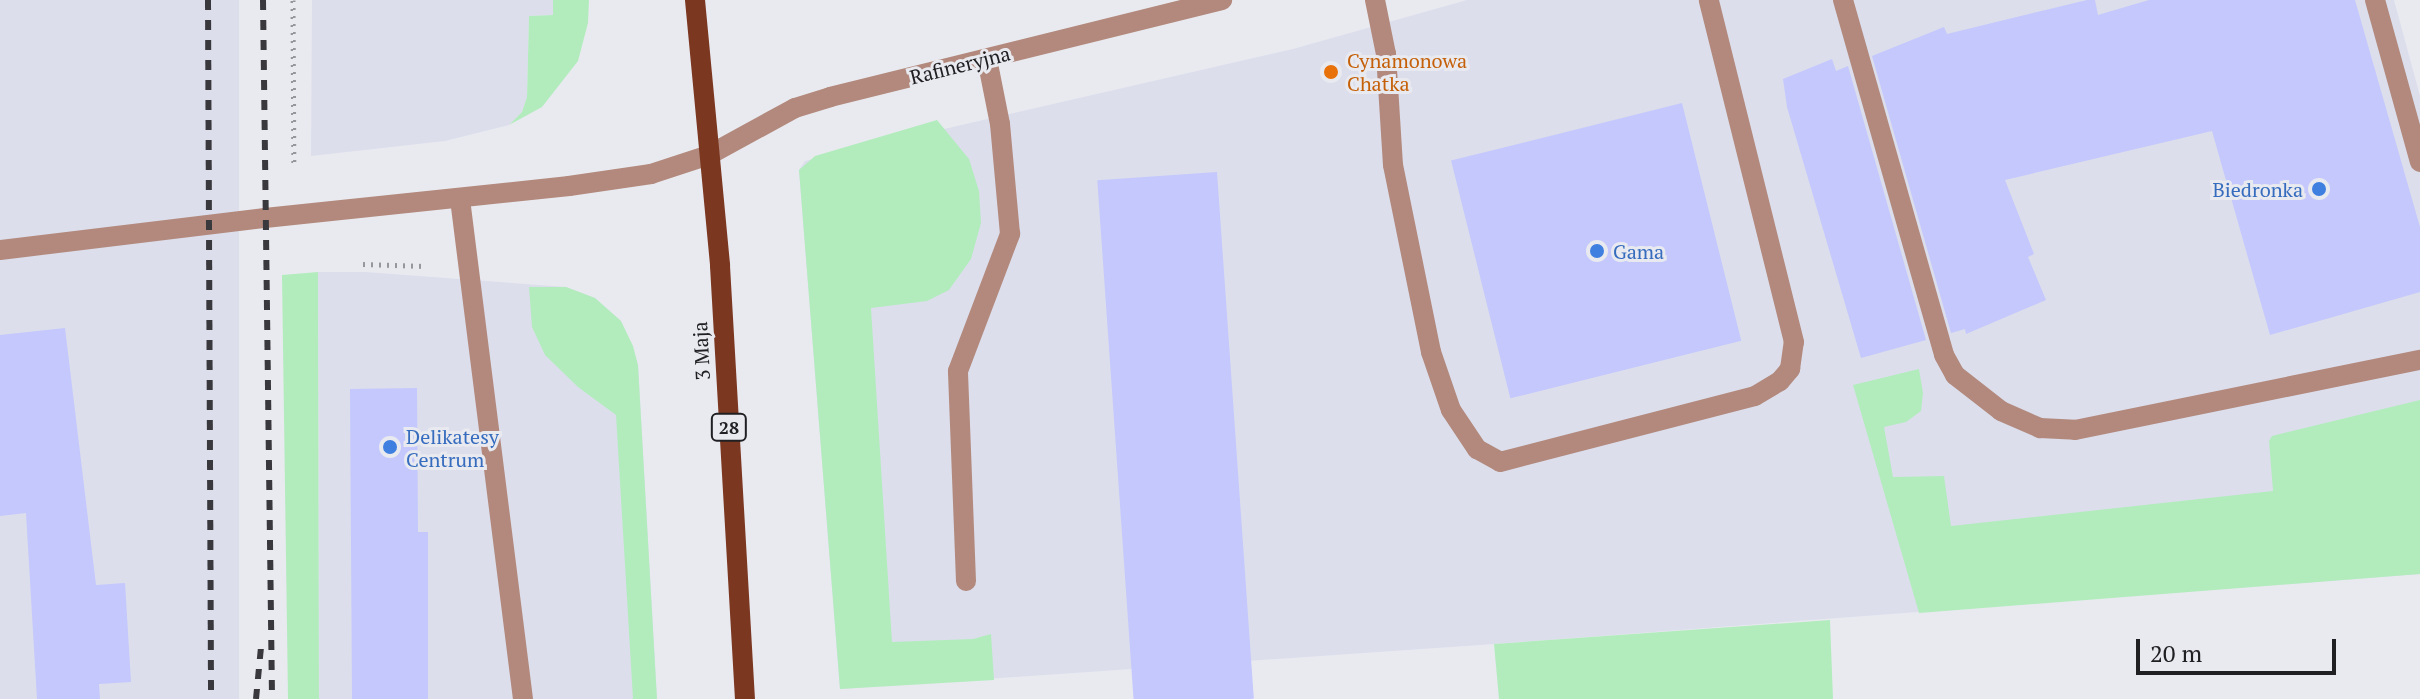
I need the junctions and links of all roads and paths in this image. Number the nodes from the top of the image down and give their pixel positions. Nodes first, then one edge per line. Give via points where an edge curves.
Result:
1 (293, 0) edge
2 (695, 0) edge
3 (1222, 0) edge
4 (1375, 0) edge
5 (1709, 0) edge
6 (1843, 0) edge
7 (2375, 0) edge
8 (987, 59) junction
9 (709, 155) junction
10 (2420, 162) edge
11 (294, 166) dead end
12 (460, 199) junction
13 (0, 250) edge
14 (2420, 360) edge
15 (966, 581) dead end
16 (523, 699) edge
17 (745, 699) edge

1 - 11 path
2 - 9 main road, 3 Maja / 28
3 - 8 street, Rafineryjna
4 - 5 street via 1386,54 1393,165 1431,352 1451,410 1477,449 1500,462 1755,396 1790,369 1794,342
6 - 14 street via 1944,355 1955,375 2001,411 2040,428 2075,430
7 - 10 street
8 - 9 street, Rafineryjna via 795,108
8 - 15 street via 1000,124 1010,234 958,371
9 - 12 street, Rafineryjna via 651,174
9 - 17 main road, 3 Maja / 28
12 - 13 street, Rafineryjna
12 - 16 street

